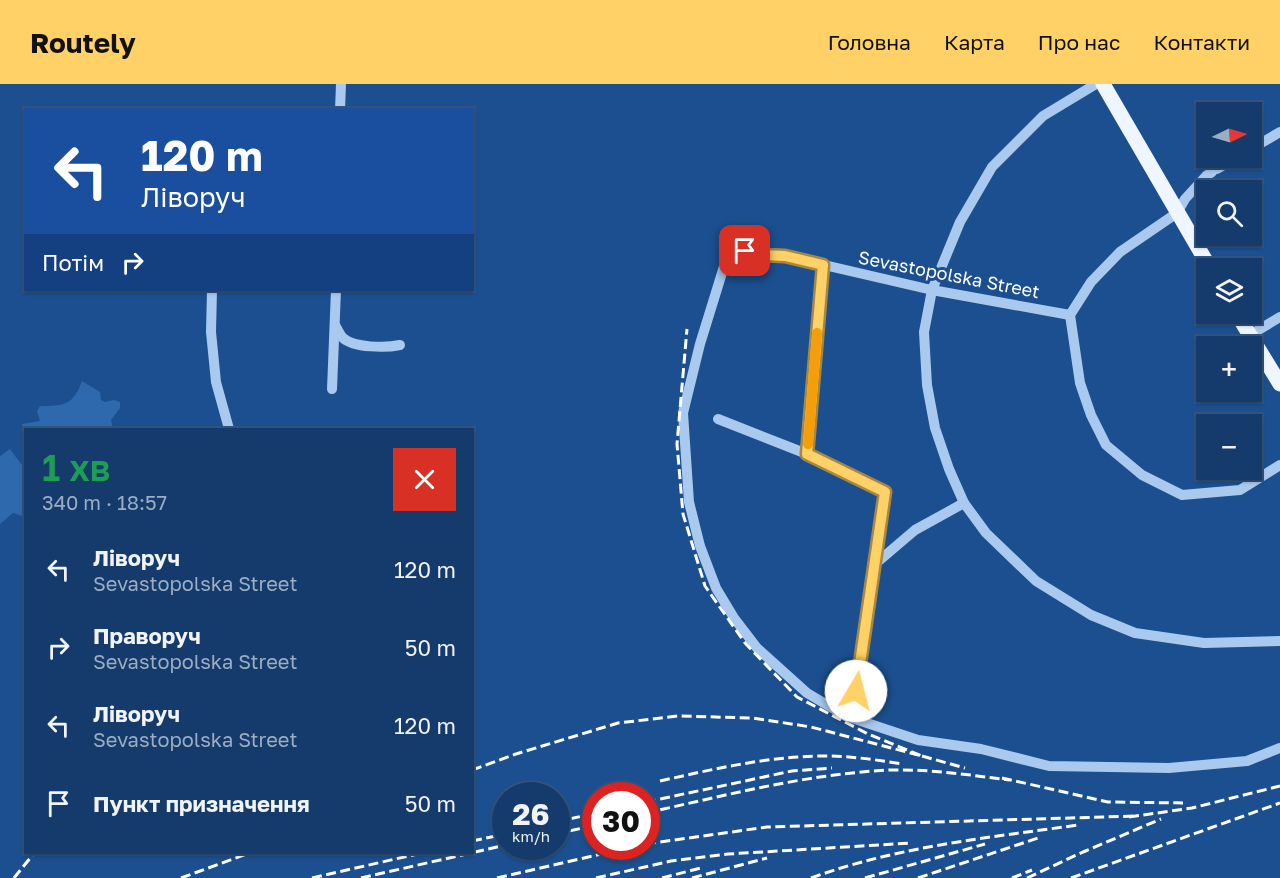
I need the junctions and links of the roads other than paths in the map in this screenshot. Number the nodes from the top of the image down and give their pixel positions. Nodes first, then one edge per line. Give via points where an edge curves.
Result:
1 (340, 84) edge
2 (1096, 84) edge
3 (1103, 84) edge
4 (340, 108) edge
5 (1280, 132) edge
6 (1262, 143) edge
7 (1219, 168) edge
8 (1177, 213) junction
9 (1204, 258) edge
10 (823, 265) junction
11 (932, 290) junction
12 (212, 291) edge
13 (336, 291) edge
14 (1070, 315) junction
15 (1280, 317) edge
16 (1243, 324) edge
17 (335, 325) junction
18 (1250, 335) junction
19 (400, 345) dead end
20 (1280, 384) edge
21 (332, 388) dead end
22 (718, 419) dead end
23 (229, 428) edge
24 (807, 454) junction
25 (1280, 465) edge
26 (964, 503) junction
27 (874, 565) junction
28 (1280, 641) edge
29 (846, 716) junction
30 (1280, 748) edge

1 - 4 street
2 - 11 street via 1043,116 992,167 960,222
3 - 8 main road
5 - 6 street
7 - 8 street via 1206,176
8 - 9 main road
8 - 14 street via 1120,252 1091,282
10 - 11 street, Sevastopolska Street
10 - 24 street
10 - 29 street, Sevastopolska Street via 730,247 683,413 689,502 716,588 757,648 807,693
11 - 14 street, Sevastopolska Street
11 - 26 street via 924,332 927,385 935,428
12 - 23 street via 216,382
13 - 17 street
14 - 25 street via 1080,383 1090,415 1106,446 1142,476 1182,495 1240,490
15 - 18 street
16 - 18 main road
17 - 19 street via 343,338 352,342
17 - 21 street
18 - 20 main road
22 - 24 street
24 - 27 street via 885,492
26 - 27 street via 915,530
26 - 28 street via 986,532 1036,581 1091,615 1135,633 1204,644
27 - 29 street via 856,691
29 - 30 street, Sevastopolska Street via 918,740 981,749 1049,766 1169,768 1247,761

